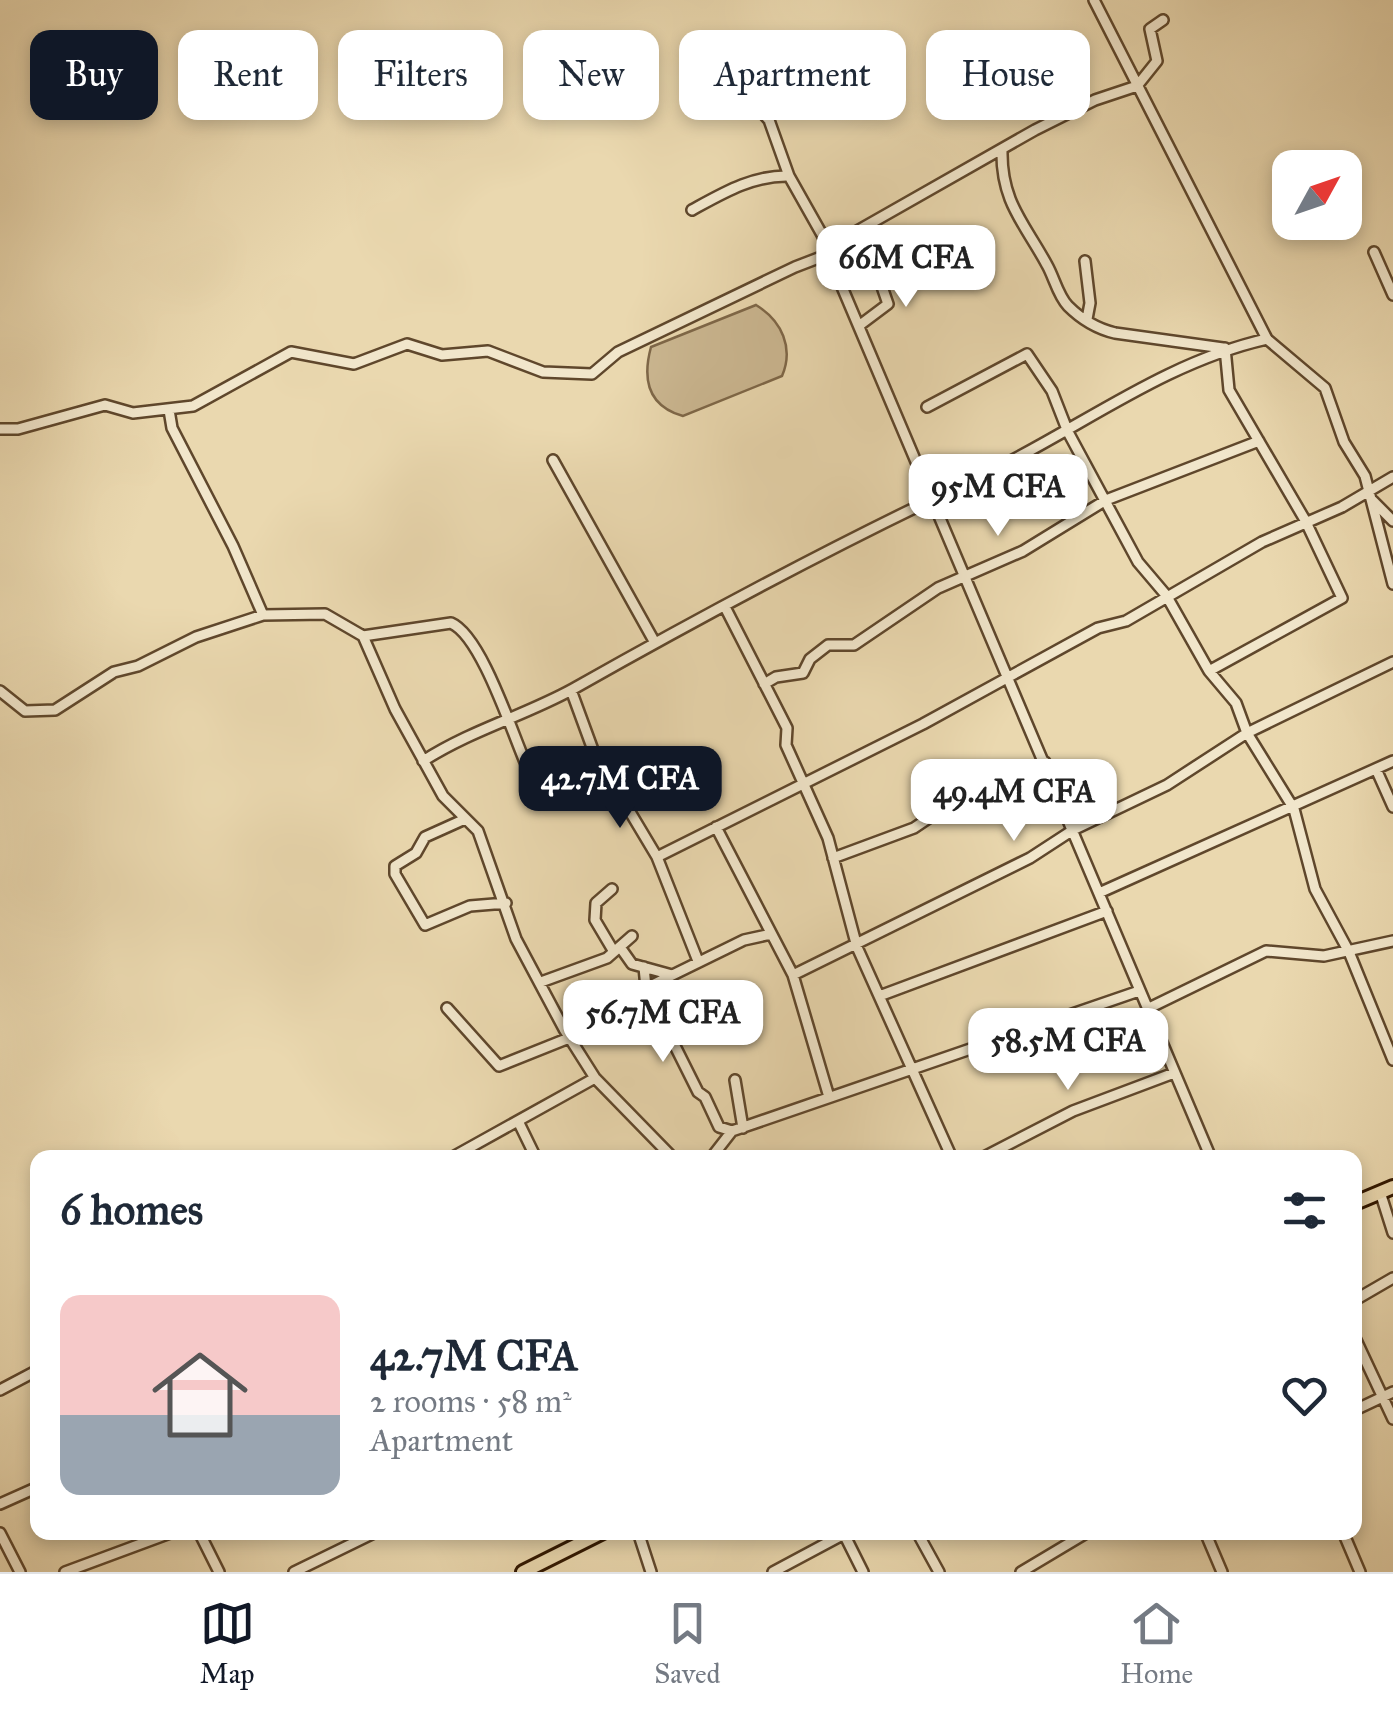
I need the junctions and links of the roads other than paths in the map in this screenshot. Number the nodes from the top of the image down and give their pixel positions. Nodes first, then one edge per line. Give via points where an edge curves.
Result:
1 (1094, 0) edge
2 (1163, 20) dead end
3 (1137, 86) junction
4 (770, 120) edge
5 (1002, 151) junction
6 (789, 176) junction
7 (692, 210) dead end
8 (829, 247) junction
9 (1374, 252) dead end
10 (914, 259) dead end
11 (831, 261) junction
12 (1085, 261) dead end
13 (1393, 295) edge
14 (1087, 319) junction
15 (860, 326) junction
16 (1267, 339) junction
17 (1226, 348) junction
18 (926, 407) dead end
19 (169, 410) junction
20 (0, 429) edge
21 (1068, 432) junction
22 (1259, 441) junction
23 (552, 460) dead end
24 (1393, 477) edge
25 (1370, 495) junction
26 (929, 498) junction
27 (1106, 500) junction
28 (1305, 520) junction
29 (1393, 521) edge
30 (1390, 565) edge
31 (964, 576) junction
32 (1393, 584) edge
33 (1166, 595) junction
34 (725, 607) junction
35 (263, 615) junction
36 (363, 636) junction
37 (654, 640) junction
38 (1393, 662) edge
39 (1209, 671) junction
40 (1010, 677) junction
41 (764, 684) junction
42 (571, 690) junction
43 (0, 691) edge
44 (504, 718) junction
45 (1247, 734) junction
46 (423, 761) junction
47 (1393, 761) edge
48 (1045, 762) junction
49 (528, 769) dead end
50 (1376, 769) junction
51 (804, 784) junction
52 (1393, 807) edge
53 (1294, 808) junction
54 (465, 819) junction
55 (716, 828) junction
56 (1073, 830) junction
57 (656, 857) junction
58 (834, 858) junction
59 (612, 889) dead end
60 (1099, 893) junction
61 (506, 902) junction
62 (1107, 911) junction
63 (771, 934) junction
64 (632, 936) dead end
65 (1393, 941) edge
66 (857, 947) junction
67 (617, 949) junction
68 (1349, 952) junction
69 (698, 961) junction
70 (644, 967) junction
71 (672, 975) junction
72 (793, 976) junction
73 (541, 982) junction
74 (646, 988) junction
75 (1139, 991) junction
76 (882, 995) junction
77 (447, 1008) dead end
78 (1147, 1009) junction
79 (569, 1038) junction
80 (1393, 1060) edge
81 (912, 1072) junction
82 (1174, 1072) junction
83 (596, 1078) junction
84 (735, 1080) dead end
85 (829, 1098) junction
86 (518, 1122) junction
87 (738, 1129) junction
88 (467, 1150) edge
89 (532, 1150) edge
90 (665, 1150) edge
91 (718, 1150) edge
92 (948, 1150) edge
93 (998, 1150) edge
94 (1207, 1150) edge
95 (1387, 1189) edge
96 (1362, 1200) edge
97 (1393, 1233) edge
98 (1393, 1278) edge
99 (1362, 1296) edge
100 (1362, 1350) edge
101 (30, 1374) edge
102 (0, 1390) edge
103 (1388, 1394) edge
104 (1362, 1407) edge
105 (1393, 1418) edge
106 (30, 1490) edge
107 (0, 1504) edge
108 (0, 1534) edge
109 (151, 1540) edge
110 (203, 1540) edge
111 (360, 1540) edge
112 (587, 1540) edge
113 (641, 1540) edge
114 (831, 1540) edge
115 (847, 1540) edge
116 (921, 1540) edge
117 (1075, 1540) edge
118 (1208, 1540) edge
119 (1346, 1540) edge
120 (20, 1572) edge
121 (65, 1572) edge
122 (218, 1572) edge
123 (294, 1572) edge
124 (522, 1572) edge
125 (651, 1572) edge
126 (773, 1572) edge
127 (863, 1572) edge
128 (939, 1572) edge
129 (1021, 1572) edge
130 (1222, 1572) edge
131 (1360, 1572) edge

1 - 3 street
2 - 3 street via 1150,29 1156,61
3 - 5 street via 1095,100
3 - 16 street
4 - 6 street
5 - 8 street
5 - 14 street via 1024,234 1066,304
6 - 7 street via 743,184
6 - 8 street
8 - 11 street
9 - 13 street
10 - 15 street via 880,281 888,304
11 - 15 street
11 - 19 street via 820,257 795,267 618,352 592,374 543,372 488,351 442,355 407,344 354,364 290,352 210,400
12 - 14 street
14 - 17 street via 1115,333
15 - 26 street
16 - 17 street
16 - 25 street via 1325,388
17 - 21 street via 1130,393
17 - 22 street via 1229,390
18 - 21 street via 1027,354
19 - 20 street via 133,413 105,405
19 - 35 street
21 - 26 street
21 - 27 street
22 - 27 street
22 - 28 street
23 - 37 street
24 - 25 street
25 - 28 street
25 - 29 street
25 - 30 street
26 - 31 street
26 - 34 street
27 - 31 street via 1023,551
27 - 33 street via 1138,562
28 - 33 street
28 - 39 street via 1342,598
30 - 32 street
31 - 40 street
31 - 41 street via 854,645 828,645 803,673
33 - 39 street
33 - 40 street via 1126,622 1098,628
34 - 37 street
34 - 41 street
35 - 36 street via 325,614
35 - 43 street via 114,672 55,710 25,710
36 - 44 street via 461,627
36 - 46 street
37 - 42 street
38 - 45 street
39 - 45 street via 1236,703
40 - 48 street
40 - 51 street
41 - 51 street via 787,728 786,745
42 - 44 street
42 - 57 street via 593,750
44 - 46 street
44 - 49 street
45 - 53 street
45 - 56 street via 1167,785
46 - 54 street
47 - 50 street
48 - 56 street
48 - 58 street via 958,799 914,828
50 - 52 street
50 - 53 street
51 - 55 street
51 - 58 street
53 - 60 street
53 - 68 street via 1314,888
54 - 61 street via 478,831
54 - 61 street via 425,837 416,853 395,866 396,874 425,925 470,906
55 - 57 street
55 - 63 street
56 - 60 street
56 - 66 street
57 - 69 street
58 - 66 street
59 - 67 street via 596,903 595,920
60 - 62 street
61 - 73 street via 516,939
62 - 75 street
62 - 76 street
63 - 69 street
63 - 72 street
64 - 67 street
65 - 68 street
66 - 72 street
66 - 76 street
67 - 70 street
67 - 73 street
68 - 78 street via 1266,950
68 - 80 street
69 - 71 street
70 - 71 street
70 - 74 street
71 - 74 street
72 - 85 street
73 - 79 street
74 - 87 street via 719,1126
75 - 78 street
75 - 81 street
76 - 81 street
77 - 79 street via 499,1066
78 - 82 street
79 - 83 street
81 - 85 street
81 - 92 street
82 - 93 street
82 - 94 street
83 - 86 street
83 - 90 street
84 - 87 street
85 - 87 street
86 - 88 street
86 - 89 street
87 - 91 street
95 - 96 highway
95 - 97 street
98 - 99 street
100 - 103 street
101 - 102 street
103 - 104 street
103 - 105 street
106 - 107 street
108 - 120 street
109 - 121 street
110 - 122 street
111 - 123 street
112 - 124 highway
113 - 125 street
114 - 126 street
115 - 127 street
116 - 128 street
117 - 129 street
118 - 130 street
119 - 131 street

